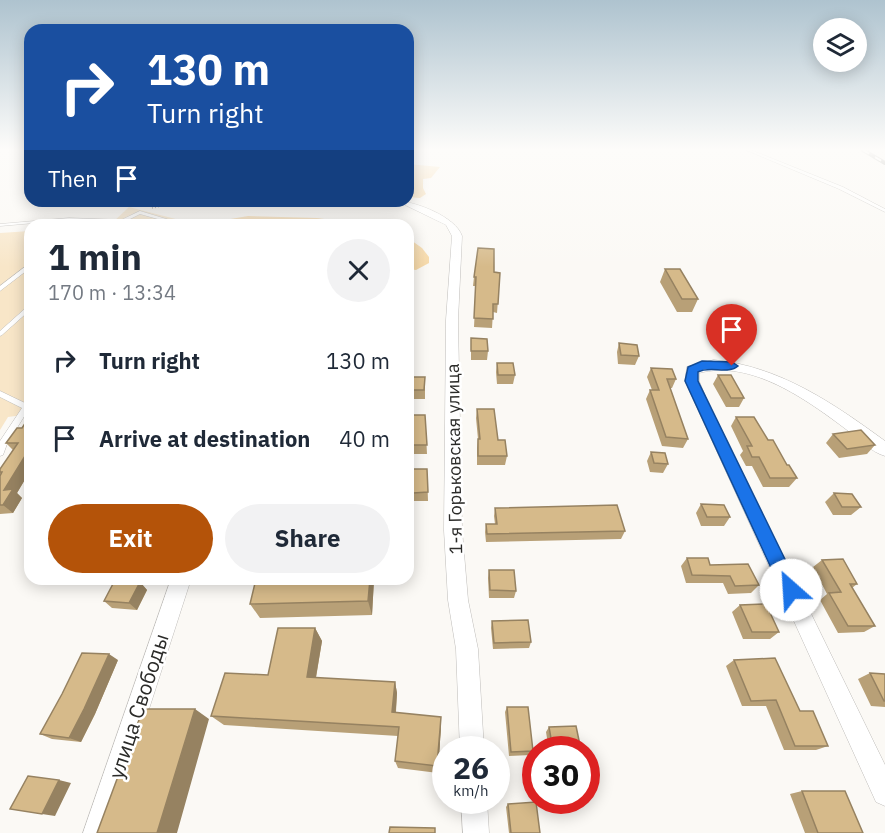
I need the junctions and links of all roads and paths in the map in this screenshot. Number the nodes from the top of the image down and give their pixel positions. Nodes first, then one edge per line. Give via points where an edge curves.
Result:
1 (843, 189) edge
2 (161, 207) edge
3 (414, 207) edge
4 (885, 211) edge
5 (140, 212) junction
6 (128, 219) edge
7 (164, 219) edge
8 (24, 224) edge
9 (24, 225) edge
10 (0, 227) edge
11 (24, 270) edge
12 (0, 290) edge
13 (24, 312) edge
14 (0, 334) edge
15 (0, 394) edge
16 (24, 403) edge
17 (24, 410) edge
18 (885, 450) edge
19 (0, 453) edge
20 (179, 585) edge
21 (471, 736) edge
22 (885, 793) edge
23 (475, 814) edge
24 (96, 833) edge
25 (476, 833) edge

1 - 4 lane
2 - 5 path
3 - 21 street, 1-я Горьковская улица via 449,223 457,237 452,320 453,530 458,600 467,649
5 - 6 lane
5 - 7 lane
8 - 10 lane
9 - 10 lane
11 - 12 lane
13 - 14 lane
15 - 16 lane
17 - 19 lane
18 - 22 street via 812,398 778,381 732,366 702,365 692,370 692,381 702,405
20 - 24 street, улица Свободы
23 - 25 street

